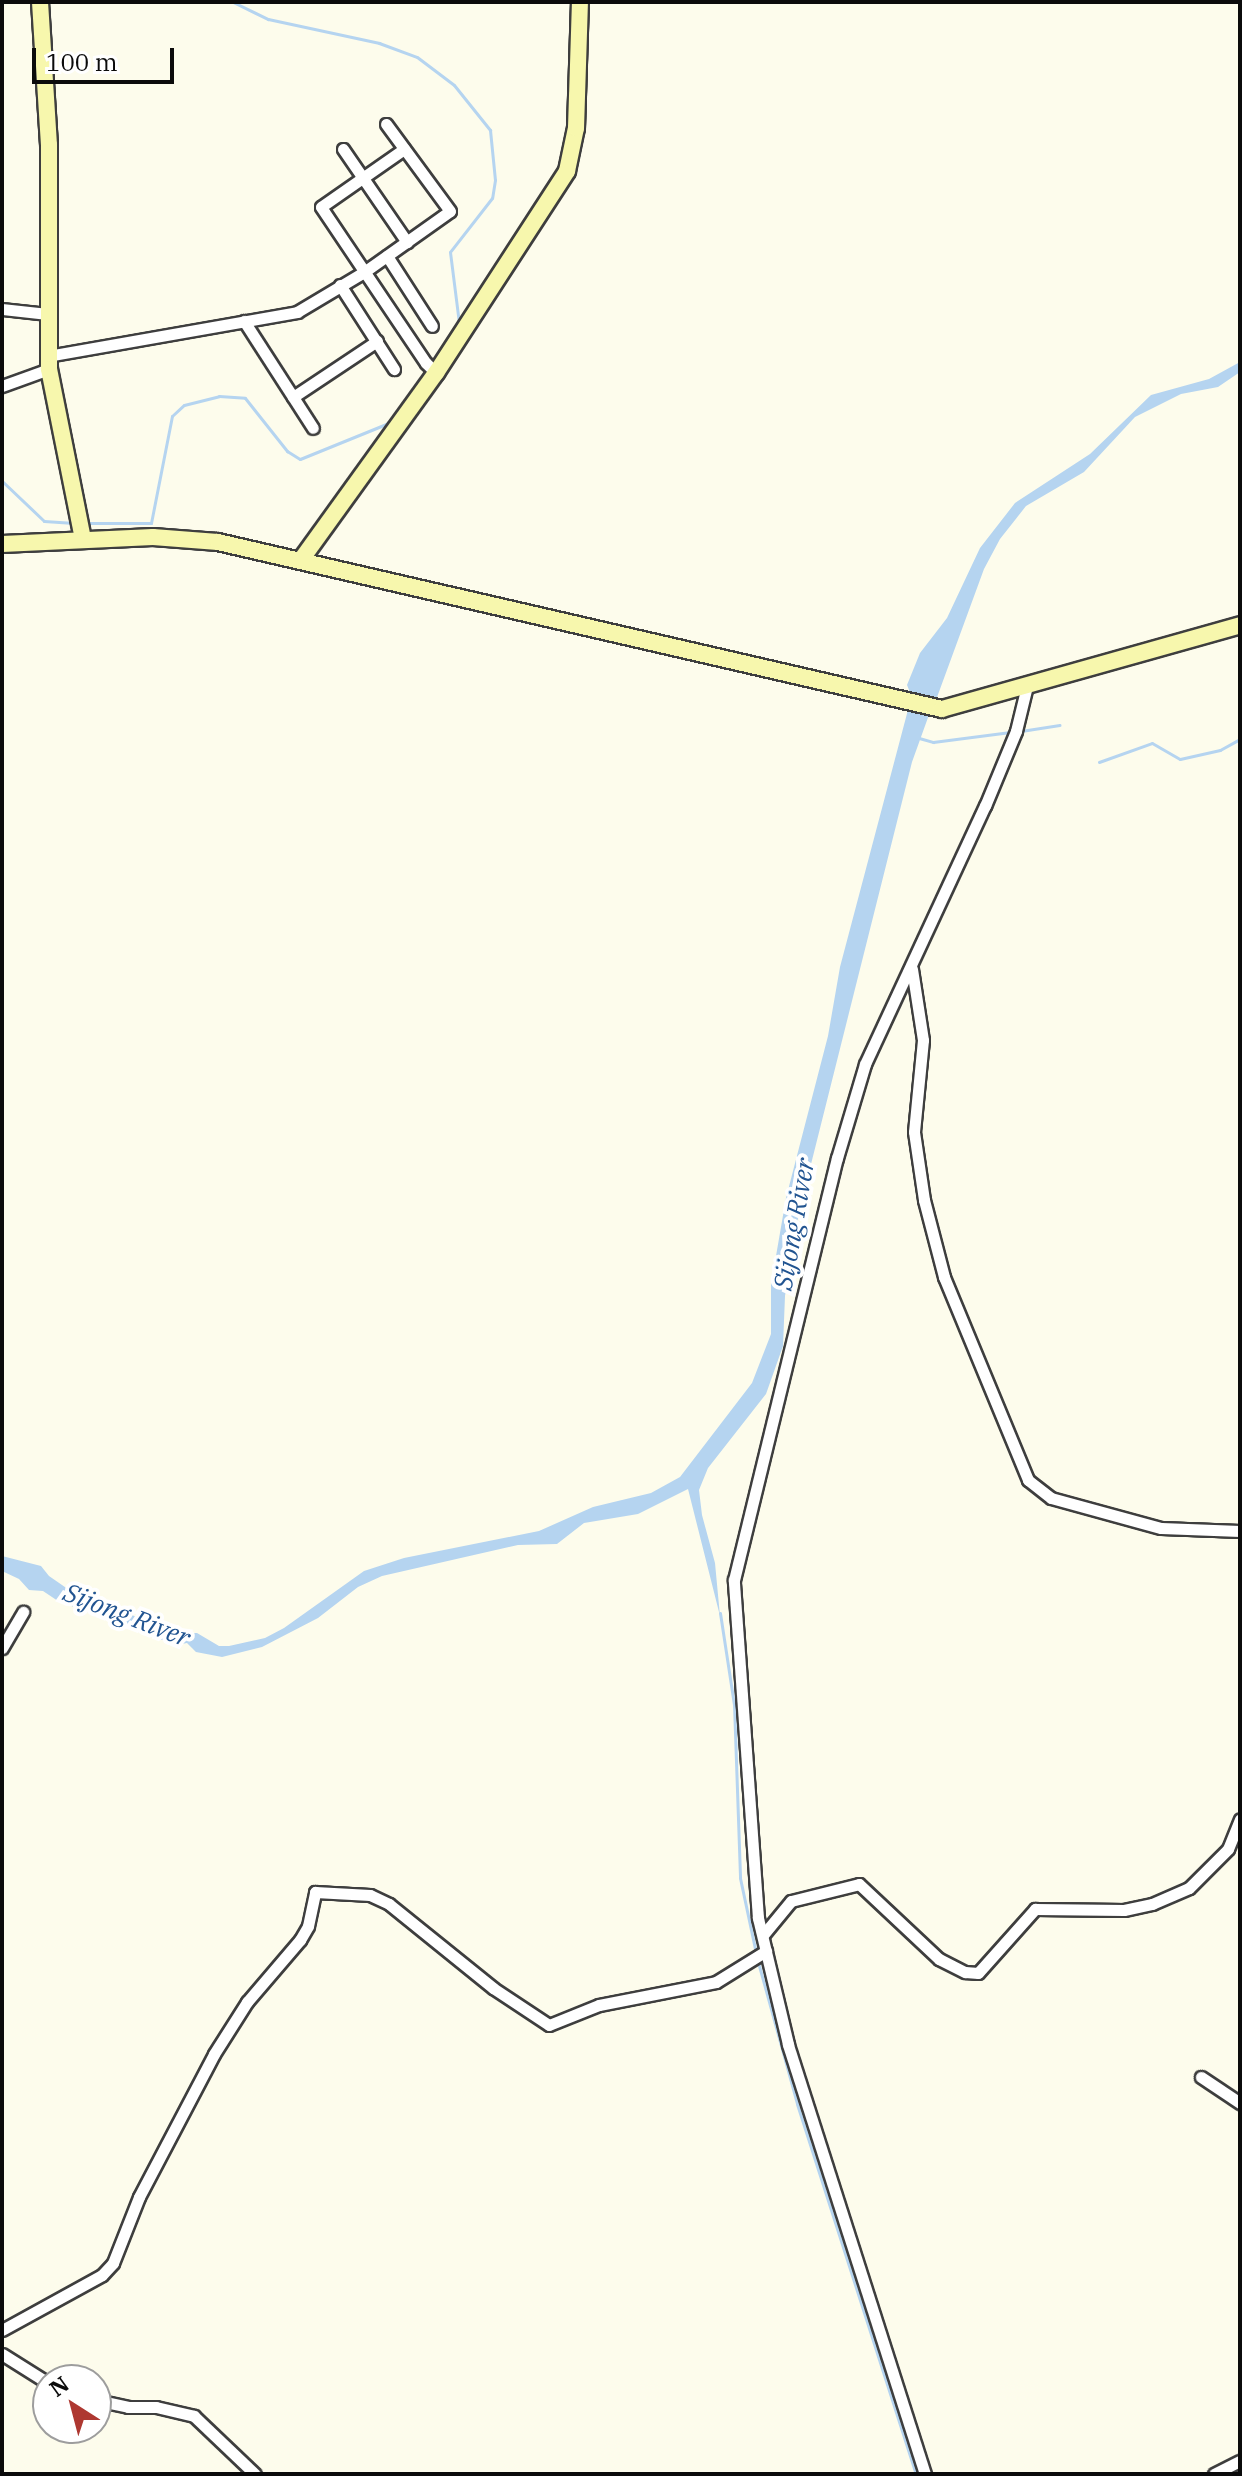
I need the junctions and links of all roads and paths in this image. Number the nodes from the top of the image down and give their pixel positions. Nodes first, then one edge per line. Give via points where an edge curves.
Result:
1 (40, 2) edge
2 (580, 2) edge
3 (386, 124) dead end
4 (343, 149) dead end
5 (404, 149) junction
6 (362, 179) junction
7 (407, 242) junction
8 (387, 256) junction
9 (364, 272) junction
10 (340, 285) junction
11 (2, 309) edge
12 (47, 314) junction
13 (244, 321) junction
14 (432, 326) dead end
15 (377, 341) junction
16 (48, 362) junction
17 (394, 369) dead end
18 (436, 373) junction
19 (2, 386) edge
20 (293, 397) junction
21 (313, 428) dead end
22 (83, 539) junction
23 (2, 544) edge
24 (301, 560) junction
25 (1240, 625) edge
26 (1027, 686) junction
27 (912, 968) junction
28 (1240, 1531) edge
29 (23, 1612) dead end
30 (2, 1648) edge
31 (1240, 1819) edge
32 (763, 1935) junction
33 (766, 1951) junction
34 (1201, 2077) dead end
35 (1240, 2103) edge
36 (2, 2330) edge
37 (2, 2354) edge
38 (32, 2373) edge
39 (112, 2404) edge
40 (1240, 2461) edge
41 (255, 2474) edge
42 (925, 2474) edge
43 (1214, 2474) edge

1 - 12 main road via 49,145
2 - 18 main road via 572,159
3 - 5 street
4 - 6 street
5 - 6 street
5 - 7 street via 450,211
6 - 7 street
6 - 9 street via 321,207
7 - 8 street
8 - 9 street
8 - 14 street
9 - 10 street
9 - 18 street
10 - 13 street via 297,312
10 - 15 street
11 - 12 street
12 - 16 main road
13 - 16 street
13 - 20 street
15 - 17 street
15 - 20 street
16 - 19 street
16 - 22 main road
18 - 24 main road
20 - 21 street
22 - 23 main road
22 - 24 main road via 199,539
24 - 26 main road via 936,708
25 - 26 main road
26 - 27 street via 1016,731
27 - 28 street via 923,1040 914,1132 924,1200 944,1277 1028,1480 1064,1503 1153,1526
27 - 32 street via 872,1046 845,1128 734,1580 754,1888
29 - 30 street
31 - 32 street via 1228,1849 1189,1888 1124,1910 1035,1909 978,1973 939,1959 859,1884 791,1901
32 - 33 street
33 - 36 street via 716,1982 599,2005 549,2025 493,1988 389,1904 370,1895 315,1892 300,1940 247,2002 214,2054 139,2197 109,2269
33 - 42 street via 788,2044
34 - 35 street
37 - 38 street
39 - 41 street via 194,2416
40 - 43 street

